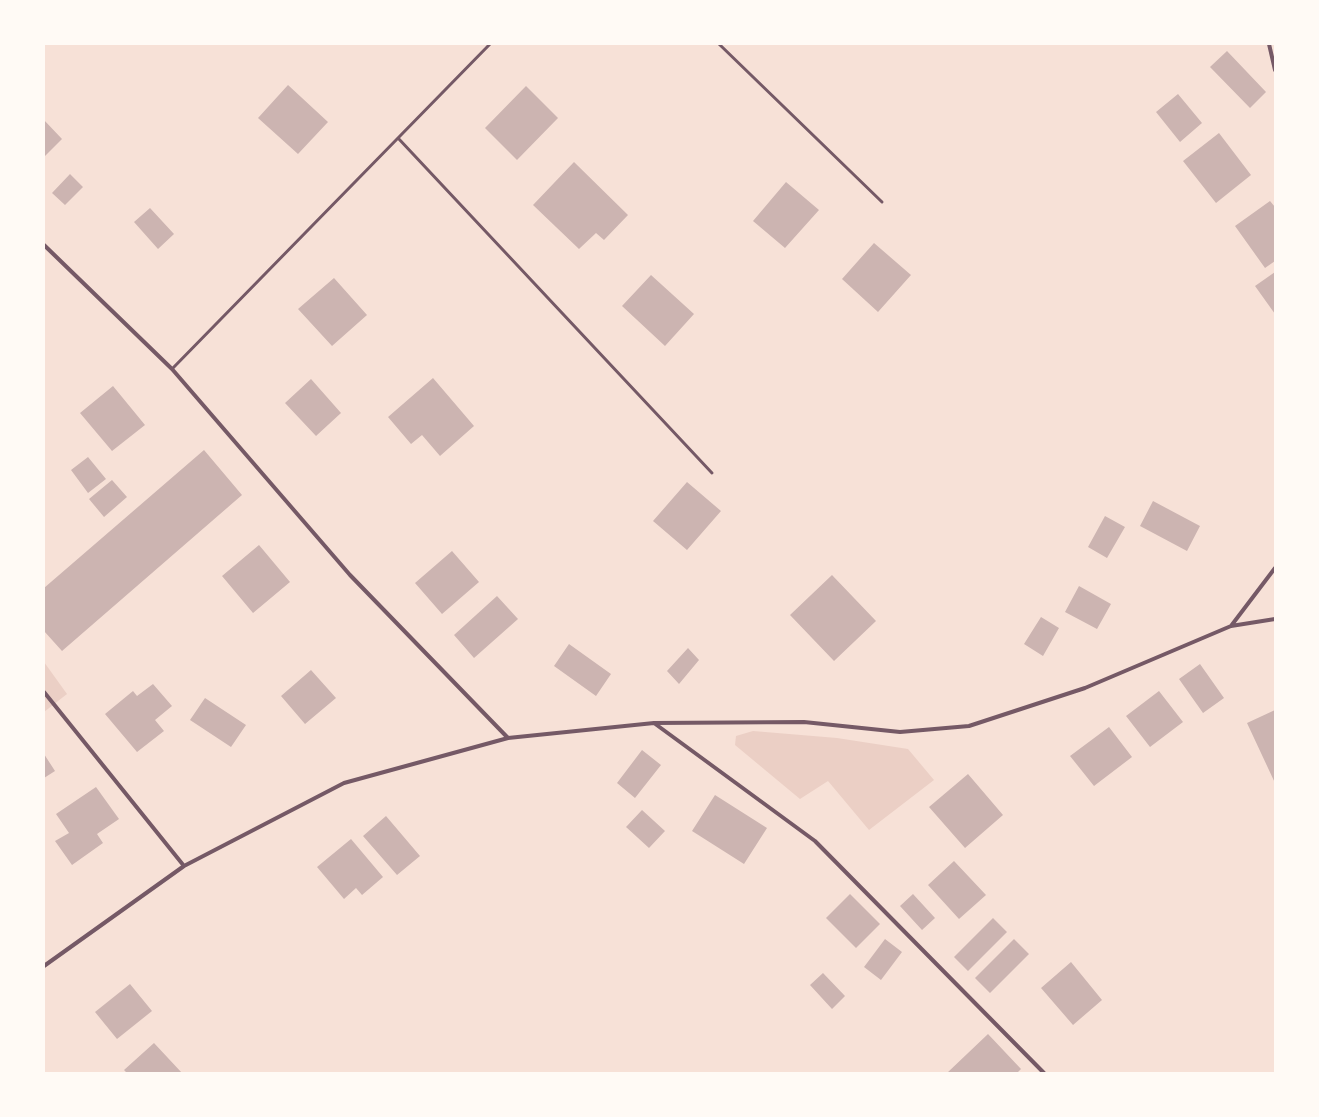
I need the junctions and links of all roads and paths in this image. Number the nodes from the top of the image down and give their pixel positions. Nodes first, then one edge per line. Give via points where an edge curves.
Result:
1 (490, 44) edge
2 (719, 44) edge
3 (1269, 44) edge
4 (1275, 70) edge
5 (398, 138) junction
6 (882, 202) dead end
7 (44, 245) edge
8 (172, 369) junction
9 (712, 472) dead end
10 (1275, 568) edge
11 (1275, 619) edge
12 (1231, 626) junction
13 (44, 692) edge
14 (654, 723) junction
15 (508, 738) junction
16 (184, 866) junction
17 (44, 966) edge
18 (1044, 1073) edge

1 - 5 lane
2 - 6 lane
3 - 4 street
5 - 8 lane
5 - 9 lane
7 - 8 street
8 - 15 street via 350,575
10 - 12 street
11 - 12 street
12 - 14 street via 1085,688 968,726 900,732 804,722
13 - 16 street
14 - 15 street
14 - 18 street via 815,841
15 - 16 street via 344,783
16 - 17 street

